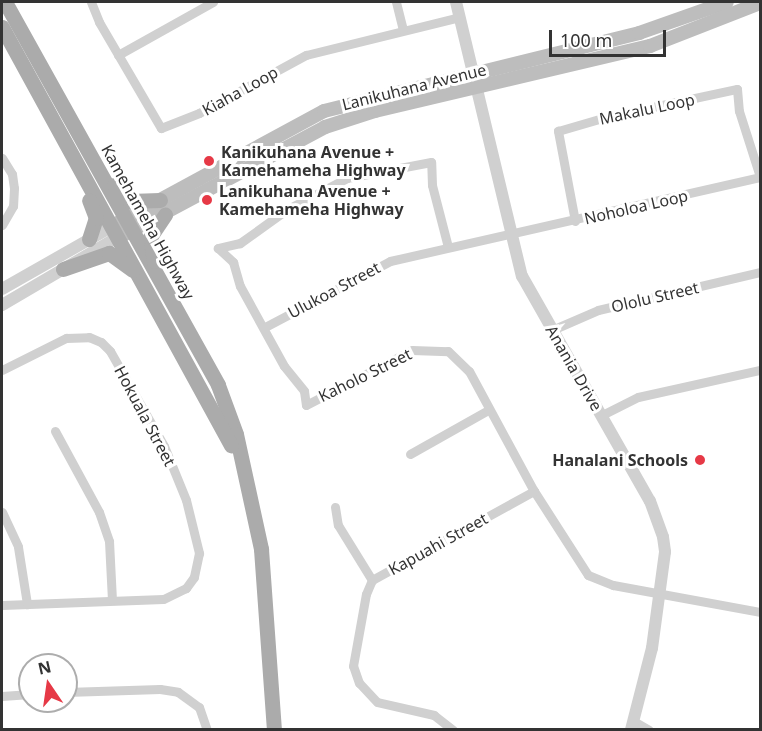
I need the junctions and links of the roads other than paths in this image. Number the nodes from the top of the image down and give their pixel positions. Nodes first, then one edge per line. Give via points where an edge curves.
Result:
1 (5, 2) edge
2 (91, 2) edge
3 (213, 2) edge
4 (396, 2) edge
5 (456, 2) edge
6 (726, 2) edge
7 (760, 3) edge
8 (459, 17) junction
9 (2, 27) edge
10 (403, 30) junction
11 (118, 55) junction
12 (40, 65) junction
13 (473, 72) junction
14 (477, 89) junction
15 (42, 103) junction
16 (2, 158) edge
17 (760, 177) edge
18 (163, 207) junction
19 (574, 221) junction
20 (2, 225) edge
21 (122, 228) junction
22 (511, 235) junction
23 (89, 239) junction
24 (448, 247) junction
25 (63, 269) junction
26 (760, 272) edge
27 (158, 275) junction
28 (140, 279) junction
29 (2, 289) edge
30 (2, 305) edge
31 (265, 327) junction
32 (552, 330) junction
33 (2, 370) edge
34 (760, 370) edge
35 (488, 410) junction
36 (602, 415) junction
37 (55, 430) dead end
38 (410, 454) dead end
39 (243, 468) junction
40 (534, 491) junction
41 (335, 507) dead end
42 (2, 512) edge
43 (372, 580) junction
44 (660, 593) junction
45 (112, 600) junction
46 (27, 604) junction
47 (2, 605) edge
48 (760, 612) edge
49 (78, 692) edge
50 (18, 695) edge
51 (2, 696) edge
52 (633, 726) edge
53 (207, 729) edge
54 (274, 729) edge
55 (453, 729) edge
56 (650, 729) edge

1 - 12 main road, Kamehameha Highway
2 - 11 street, Kiaha Loop
3 - 11 street
4 - 10 street
5 - 8 street, Anania Drive
6 - 13 main road, Lanikuhana Avenue via 639,33
7 - 14 main road, Lanikuhana Avenue via 650,46
8 - 10 street, Kiaha Loop
8 - 13 street, Anania Drive
9 - 15 main road, Kamehameha Highway
10 - 11 street, Kiaha Loop via 306,55 199,113 160,128
12 - 18 main road via 90,139 118,192 138,203
12 - 21 main road, Kamehameha Highway
13 - 14 street, Anania Drive
13 - 18 main road, Lanikuhana Avenue via 324,111
14 - 18 main road, Lanikuhana Avenue via 325,126
14 - 22 street, Anania Drive
15 - 21 main road, Kamehameha Highway
15 - 23 main road via 95,213
16 - 20 street via 12,174 14,188 13,206
17 - 19 street, Noholoa Loop
17 - 19 street, Makalu Loop via 739,111 737,89 606,117 558,131
18 - 21 main road, Lanikuhana Avenue
18 - 27 main road via 150,237
19 - 22 street, Noholoa Loop
21 - 23 street, Lanikuhana Avenue
21 - 25 street, Lanikuhana Avenue
21 - 27 main road, Kamehameha Highway
21 - 28 main road, Kamehameha Highway
22 - 24 street, Ulukoa Street
22 - 32 street, Anania Drive via 522,276
23 - 29 street, Lanikuhana Avenue
24 - 31 street, Ulukoa Street via 374,267
24 - 31 street, Kaholo Street via 432,185 431,162 347,178 286,210 240,243 218,248 233,262 240,286
25 - 28 main road via 109,254
25 - 30 street, Lanikuhana Avenue
26 - 32 street, Ololu Street via 598,310
27 - 39 main road, Kamehameha Highway via 218,385 236,434
28 - 39 main road, Kamehameha Highway
31 - 35 street, Kaholo Street via 284,366 304,391 306,405 412,350 439,348 461,360
32 - 36 street, Anania Drive
33 - 45 street, Hokuala Street via 66,338 101,342 110,351 164,446 197,537 198,567 186,588 163,599
34 - 36 street via 638,397
35 - 38 street
35 - 40 street, Kaholo Street
36 - 44 street, Anania Drive via 659,521 664,552
37 - 45 street via 99,512 109,541
39 - 54 main road, Kamehameha Highway via 261,549
40 - 43 street, Kapuahi Street
40 - 44 street, Kaholo Street via 588,574 613,585
41 - 43 street via 338,525
42 - 46 street via 18,547
43 - 55 street, Kapuahi Street via 353,666 359,682 377,702 434,715
44 - 48 street, Kaholo Street
44 - 52 street, Anania Drive
45 - 46 street, Hokuala Street
46 - 47 street, Hokuala Street
49 - 53 street via 178,692 199,707
50 - 51 street
52 - 56 street

